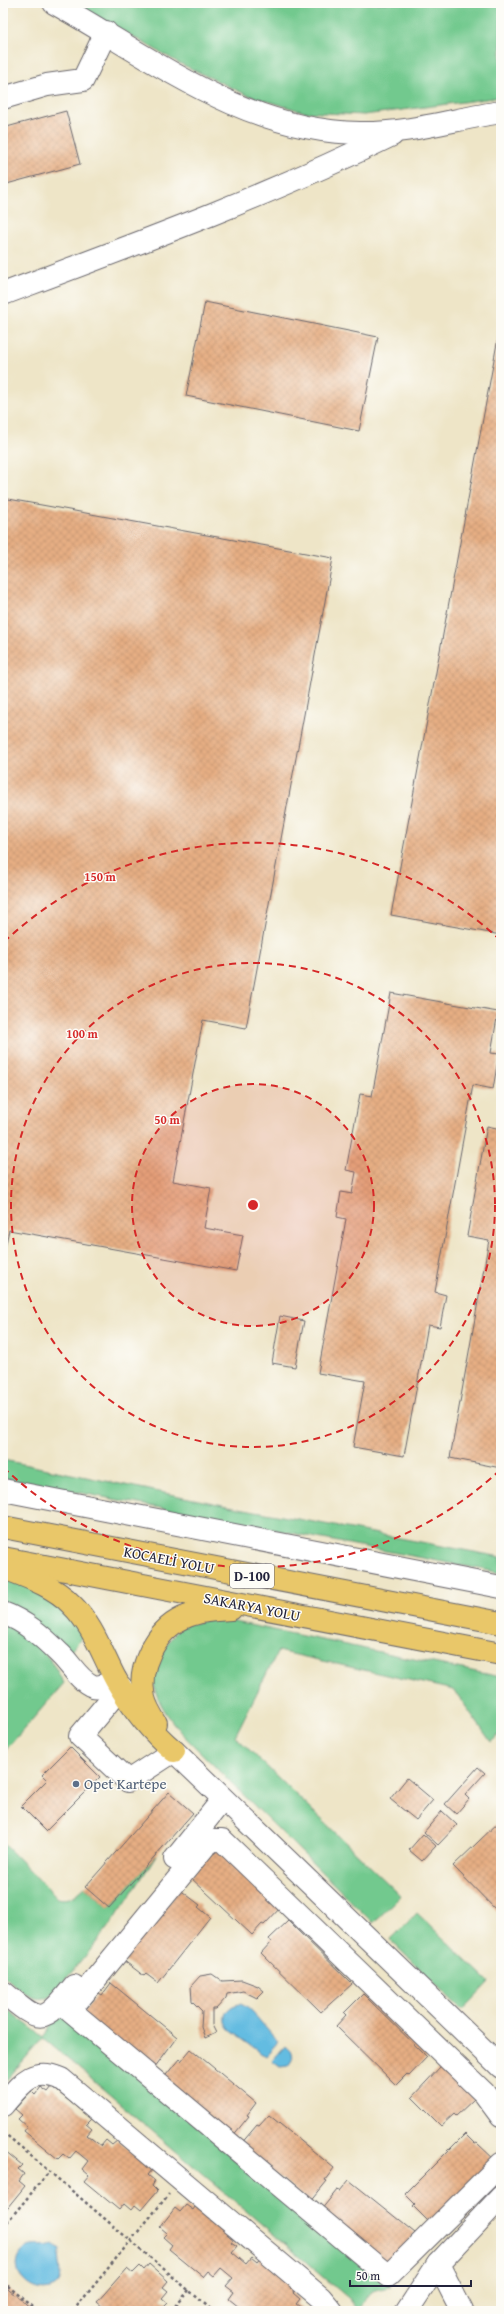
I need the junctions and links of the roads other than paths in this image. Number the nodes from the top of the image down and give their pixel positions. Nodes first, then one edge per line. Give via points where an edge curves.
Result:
1 (54, 3) edge
2 (106, 32) junction
3 (3, 98) edge
4 (501, 112) edge
5 (402, 130) junction
6 (3, 294) edge
7 (3, 1490) edge
8 (3, 1527) edge
9 (3, 1558) edge
10 (3, 1568) edge
11 (501, 1587) edge
12 (256, 1608) junction
13 (3, 1613) edge
14 (501, 1623) edge
15 (501, 1654) edge
16 (118, 1684) junction
17 (174, 1751) junction
18 (223, 1799) junction
19 (3, 1992) edge
20 (501, 2066) edge
21 (3, 2104) edge
22 (501, 2116) edge
23 (501, 2164) edge
24 (501, 2197) edge
25 (438, 2264) junction
26 (332, 2311) edge
27 (408, 2311) edge
28 (462, 2311) edge

1 - 2 street
2 - 3 street via 83,80 47,85
2 - 5 street via 182,79 262,116 296,125 360,133
4 - 5 street
5 - 6 street via 319,170 218,213
7 - 11 street
8 - 14 highway, KOCAELİ YOLU / D-100
9 - 12 highway, SAKARYA YOLU / D-100
10 - 16 highway via 38,1582 71,1603 97,1639
12 - 15 highway, SAKARYA YOLU / D-100
12 - 17 highway via 211,1611 182,1619 168,1628 151,1651 144,1668 143,1696 149,1711
13 - 16 street via 15,1617 34,1630 61,1654 86,1682 95,1686
16 - 17 highway via 154,1735
16 - 17 street via 80,1736 128,1780
17 - 18 street
18 - 19 street via 54,2010 48,2015 37,2016 28,2013
18 - 20 street
21 - 26 street via 26,2079 37,2074 49,2073 61,2079 321,2298
22 - 23 street via 484,2093 222,1840 213,1840 206,1846 70,2010 388,2276
24 - 25 street
25 - 27 street
25 - 28 street

